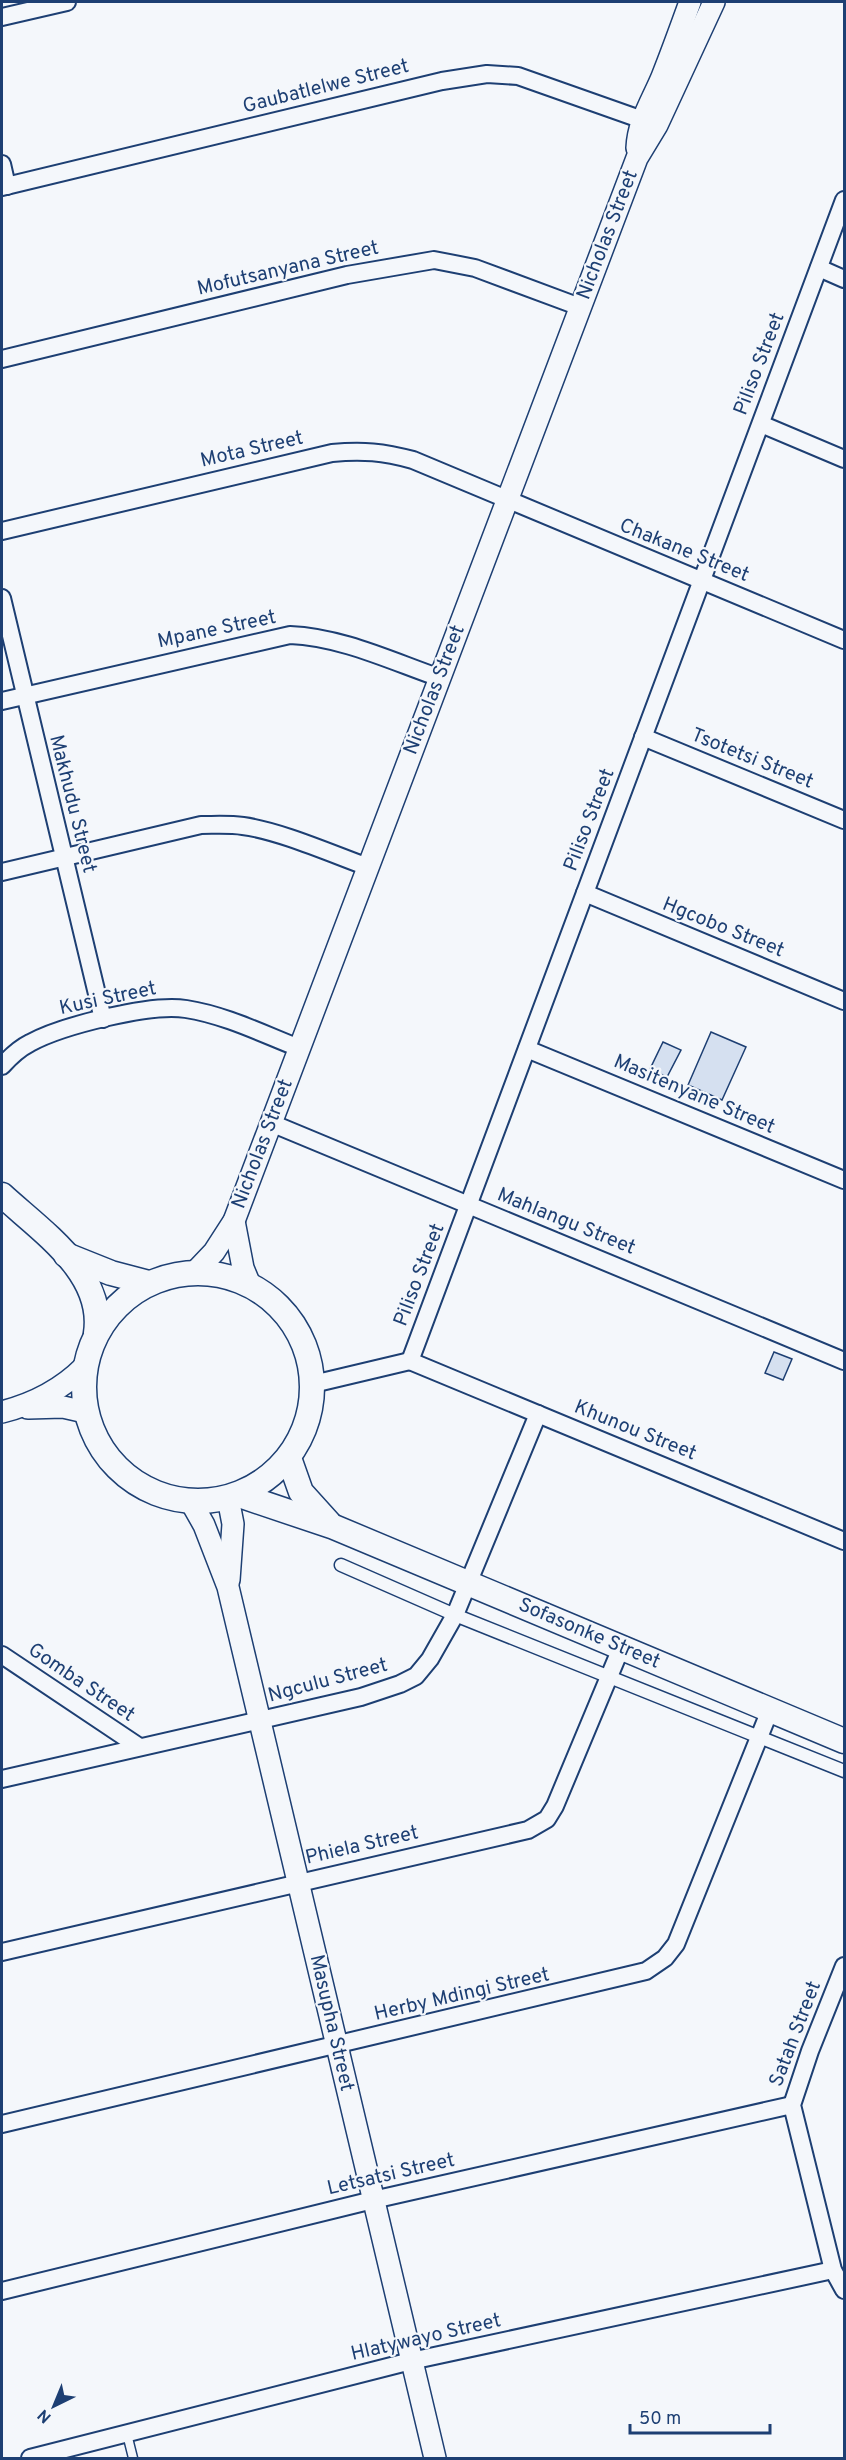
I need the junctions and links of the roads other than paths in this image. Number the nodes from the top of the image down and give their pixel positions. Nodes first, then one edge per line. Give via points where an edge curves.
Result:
1 (67, 2) edge
2 (690, 2) edge
3 (714, 2) edge
4 (2, 17) edge
5 (650, 123) junction
6 (2, 164) edge
7 (4, 187) edge
8 (844, 200) edge
9 (819, 268) junction
10 (844, 279) edge
11 (580, 307) junction
12 (2, 359) edge
13 (761, 424) junction
14 (844, 459) edge
15 (507, 501) junction
16 (2, 531) edge
17 (702, 581) junction
18 (2, 598) edge
19 (844, 640) edge
20 (440, 678) junction
21 (25, 696) junction
22 (2, 701) edge
23 (643, 738) junction
24 (844, 820) edge
25 (63, 857) junction
26 (368, 867) junction
27 (2, 872) edge
28 (585, 893) junction
29 (844, 1001) edge
30 (103, 1019) junction
31 (299, 1048) junction
32 (527, 1048) junction
33 (2, 1066) edge
34 (271, 1123) junction
35 (844, 1180) edge
36 (2, 1195) edge
37 (468, 1205) junction
38 (234, 1221) junction
39 (66, 1255) junction
40 (195, 1272) junction
41 (148, 1283) junction
42 (250, 1285) junction
43 (96, 1333) junction
44 (844, 1360) edge
45 (410, 1361) junction
46 (84, 1367) junction
47 (313, 1384) junction
48 (8, 1410) edge
49 (86, 1412) junction
50 (538, 1414) junction
51 (289, 1458) junction
52 (234, 1497) junction
53 (191, 1502) junction
54 (334, 1527) junction
55 (844, 1541) edge
56 (341, 1565) dead end
57 (468, 1584) junction
58 (228, 1587) junction
59 (455, 1615) junction
60 (621, 1648) junction
61 (2, 1655) edge
62 (608, 1677) junction
63 (770, 1710) junction
64 (260, 1720) junction
65 (760, 1737) junction
66 (844, 1741) edge
67 (138, 1746) junction
68 (844, 1772) edge
69 (2, 1779) edge
70 (298, 1882) junction
71 (2, 1952) edge
72 (844, 1966) edge
73 (337, 2046) junction
74 (792, 2105) junction
75 (2, 2124) edge
76 (373, 2200) junction
77 (833, 2271) junction
78 (844, 2290) edge
79 (2, 2291) edge
80 (411, 2361) junction
81 (127, 2434) junction
82 (30, 2458) edge
83 (133, 2458) edge
84 (435, 2458) edge

1 - 4 street
2 - 5 street, Nicholas Street via 661,78
3 - 5 street, Nicholas Street
5 - 7 street, Gaubatlelwe Street via 518,76 479,75
5 - 11 street, Nicholas Street
6 - 7 street
8 - 9 street, Piliso Street
9 - 10 street
9 - 13 street, Piliso Street
11 - 12 street, Mofutsanyana Street via 475,268 434,260 347,276
11 - 15 street, Nicholas Street
13 - 14 street
13 - 17 street, Piliso Street
15 - 16 street, Mota Street via 413,460 364,450 332,453
15 - 17 street, Chakane Street
15 - 20 street, Nicholas Street
17 - 19 street, Chakane Street
17 - 23 street, Piliso Street
18 - 21 street, Makhudu Street
20 - 21 street, Mpane Street via 336,642 290,635
20 - 26 street, Nicholas Street
21 - 22 street, Mpane Street
21 - 25 street, Makhudu Street
23 - 24 street, Tsotetsi Street
23 - 28 street, Piliso Street
25 - 26 street via 201,825 225,825 267,831
25 - 27 street
25 - 30 street, Makhudu Street
26 - 31 street, Nicholas Street
28 - 29 street, Hgcobo Street
28 - 32 street, Piliso Street
30 - 31 street, Kusi Street via 165,1007 184,1008
30 - 33 street, Kusi Street via 29,1043
31 - 34 street, Nicholas Street
32 - 35 street, Masitenyane Street
32 - 37 street, Piliso Street
34 - 37 street, Mahlangu Street
34 - 38 street, Nicholas Street
36 - 39 main road
37 - 44 street, Mahlangu Street
37 - 45 street, Piliso Street
38 - 40 street, Nicholas Street
38 - 42 street, Nicholas Street
39 - 41 main road
39 - 43 main road via 93,1294 97,1306
40 - 41 main road, Sofasonke Street
40 - 42 main road, Sofasonke Street via 224,1275
41 - 43 main road, Sofasonke Street via 110,1313
42 - 47 main road, Sofasonke Street via 276,1303 295,1326 308,1354
43 - 46 main road, Sofasonke Street
45 - 47 street
45 - 50 street, Khunou Street
46 - 48 street via 64,1385
46 - 49 main road, Sofasonke Street
47 - 51 main road, Sofasonke Street via 310,1412 301,1439
48 - 49 street via 63,1407
49 - 53 main road, Sofasonke Street via 99,1447 123,1475 155,1494
50 - 55 street, Khunou Street
50 - 57 street, Ngculu Street
51 - 52 main road, Sofasonke Street via 264,1482
51 - 54 main road, Sofasonke Street via 301,1492
52 - 53 main road, Sofasonke Street
52 - 54 main road, Sofasonke Street
52 - 58 street, Masupha Street
53 - 58 street, Masupha Street
54 - 57 main road, Sofasonke Street
56 - 59 street
57 - 59 street, Ngculu Street
57 - 60 main road, Sofasonke Street
58 - 64 street, Masupha Street
59 - 62 street
59 - 64 street, Ngculu Street via 416,1676 361,1697
60 - 62 street, Phiela Street
60 - 63 main road, Sofasonke Street
61 - 67 street, Gomba Street
62 - 65 street
62 - 70 street, Phiela Street via 555,1806 539,1825
63 - 65 street, Herby Mdingi Street
63 - 66 main road, Sofasonke Street
64 - 67 street, Ngculu Street
64 - 70 street, Masupha Street
65 - 68 street
65 - 73 street, Herby Mdingi Street via 676,1944 655,1966 636,1975
67 - 69 street, Ngculu Street
70 - 71 street, Phiela Street
70 - 73 street, Masupha Street
72 - 74 street, Satah Street
73 - 75 street, Herby Mdingi Street
73 - 76 street, Masupha Street
74 - 76 street, Letsatsi Street
74 - 77 street, Satah Street
76 - 79 street, Letsatsi Street
76 - 80 street, Masupha Street
77 - 78 street, Satah Street
77 - 80 street, Hlatywayo Street
80 - 81 street, Hlatywayo Street
80 - 84 street, Masupha Street
81 - 82 street, Hlatywayo Street
81 - 83 lane

